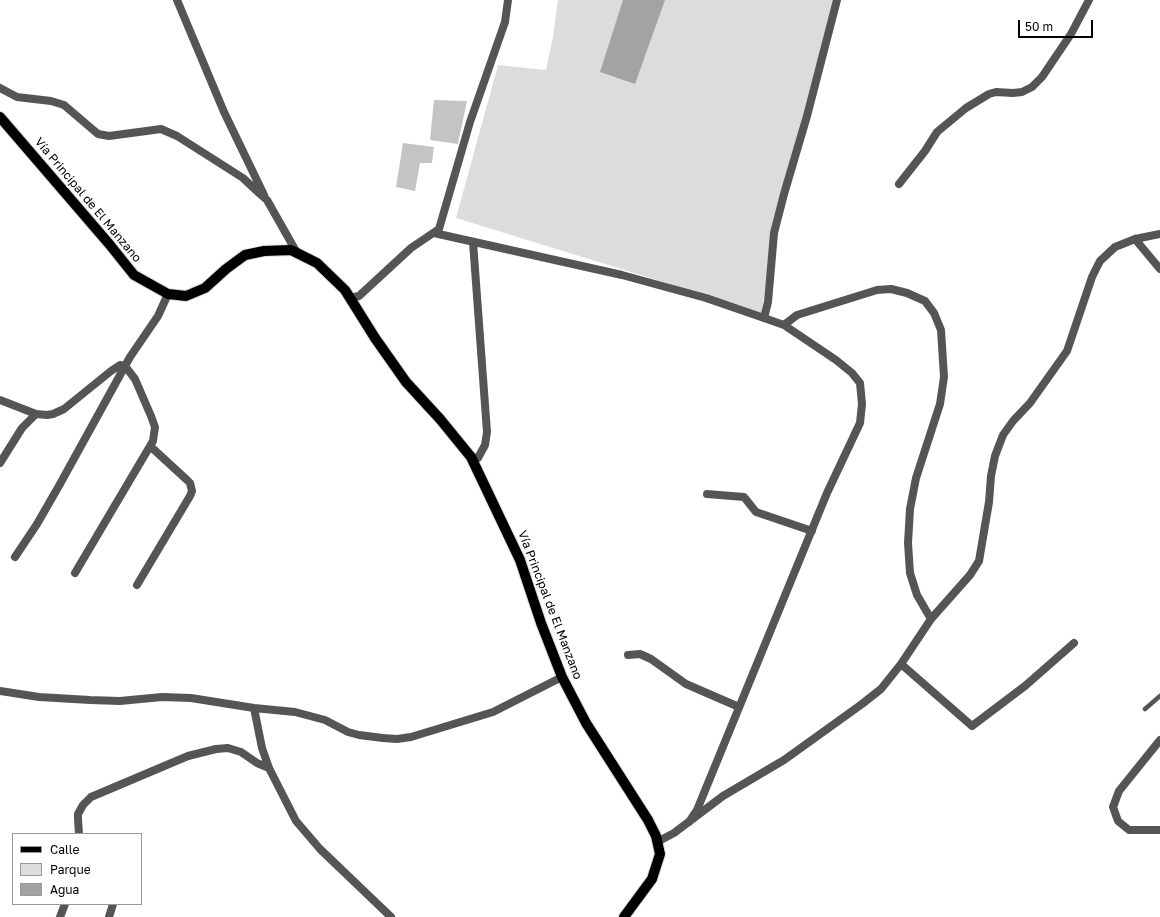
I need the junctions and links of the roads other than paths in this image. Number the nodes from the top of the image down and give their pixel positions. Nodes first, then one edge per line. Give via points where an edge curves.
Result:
1 (177, 0) edge
2 (508, 0) edge
3 (838, 0) edge
4 (1089, 0) edge
5 (0, 88) edge
6 (0, 117) edge
7 (899, 184) dead end
8 (267, 200) junction
9 (434, 233) junction
10 (1159, 233) edge
11 (1135, 239) junction
12 (473, 242) junction
13 (298, 253) junction
14 (1160, 270) edge
15 (345, 290) junction
16 (168, 294) junction
17 (764, 318) junction
18 (784, 325) junction
19 (125, 366) junction
20 (0, 400) edge
21 (36, 414) junction
22 (150, 446) junction
23 (471, 457) junction
24 (0, 463) edge
25 (707, 494) dead end
26 (812, 531) junction
27 (15, 556) dead end
28 (75, 573) dead end
29 (137, 585) dead end
30 (931, 619) junction
31 (1074, 643) dead end
32 (628, 655) dead end
33 (901, 664) junction
34 (562, 677) junction
35 (0, 691) edge
36 (1160, 696) edge
37 (739, 707) junction
38 (254, 708) junction
39 (1144, 709) dead end
40 (1160, 740) edge
41 (269, 768) junction
42 (689, 822) junction
43 (1160, 830) edge
44 (80, 833) edge
45 (658, 842) junction
46 (65, 905) edge
47 (113, 905) edge
48 (60, 917) edge
49 (109, 917) edge
50 (391, 917) edge
51 (624, 917) edge

1 - 8 street via 224,112
2 - 9 street via 505,22 470,122 444,218
3 - 17 street via 776,226
4 - 7 street via 1071,34 1042,77 1032,87 1012,94 989,94 966,108 937,132
5 - 8 street via 17,97 64,105 98,134 109,136 161,129 177,136 243,178
6 - 16 main road, Vía Principal de El Manzano via 134,275
8 - 13 street
9 - 12 street
9 - 15 street via 411,248 359,296 350,298
10 - 11 street
11 - 14 street
11 - 30 street via 1115,247 1100,261 1092,277 1067,351 1030,403 1003,435 991,476 979,561
12 - 17 street via 622,275 706,298
12 - 23 street via 488,432 478,458
13 - 15 main road, Vía Principal de El Manzano via 318,263
13 - 16 main road, Vía Principal de El Manzano via 291,250 245,255 205,288 186,296
15 - 23 main road, Vía Principal de El Manzano via 406,382 440,418
16 - 19 street via 158,316
17 - 18 street
18 - 26 street via 836,360 860,383 860,423
18 - 30 street via 797,315 876,290 907,293 925,301 934,313 941,330 944,377 940,404 914,486 908,543 910,573 917,595
19 - 21 street via 111,371 59,412
19 - 22 street via 135,380 155,427 155,436
19 - 27 street via 37,524
20 - 21 street
21 - 24 street via 22,428
22 - 28 street
22 - 29 street via 190,483 192,491
23 - 34 main road, Vía Principal de El Manzano via 520,560
25 - 26 street via 744,498 756,512
26 - 37 street
30 - 33 street
31 - 33 street via 1025,686 972,726
32 - 37 street via 640,654 651,659 686,684
33 - 42 street via 881,688 862,704 784,760 723,796
34 - 38 street via 493,712 404,738 359,735 310,715
34 - 45 main road, Vía Principal de El Manzano via 586,723 648,820
35 - 38 street via 39,697 90,700 191,698
36 - 39 lane
37 - 42 street via 697,810
38 - 41 street
40 - 43 street via 1119,791 1113,807 1118,821 1129,830
41 - 44 street via 241,752 228,748 188,756 91,797 78,814
41 - 50 street via 296,821 320,849
42 - 45 street
45 - 51 main road, Vía Principal de El Manzano via 660,854 652,879
46 - 48 street
47 - 49 street

